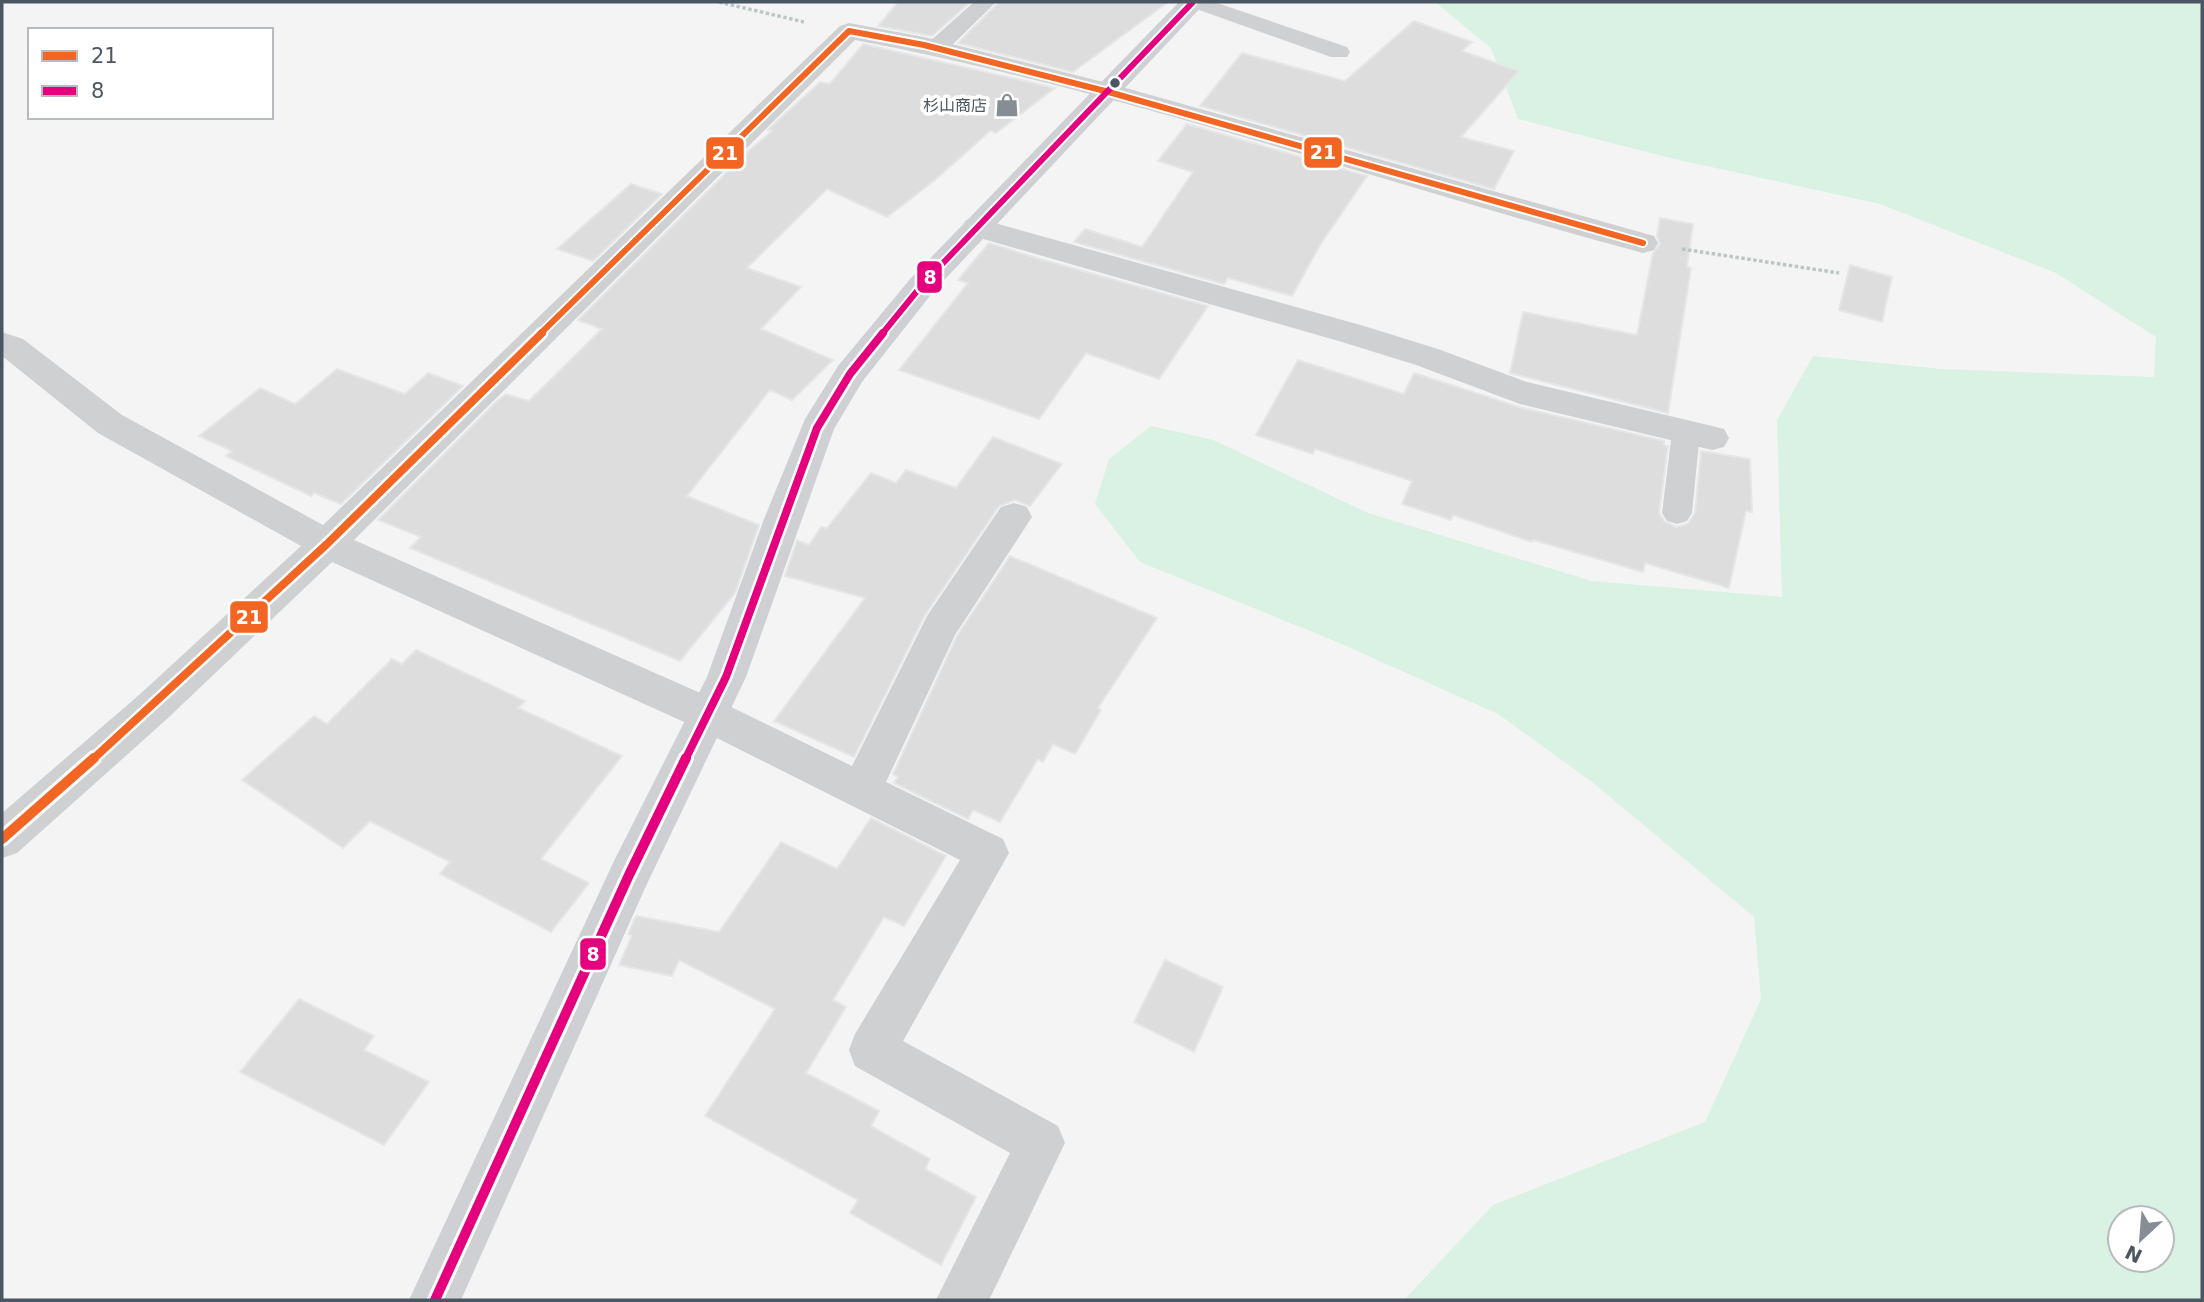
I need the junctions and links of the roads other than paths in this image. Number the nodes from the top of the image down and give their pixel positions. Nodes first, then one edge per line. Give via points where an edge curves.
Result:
1 (986, 2) edge
2 (1194, 2) edge
3 (936, 48) junction
4 (1339, 52) dead end
5 (1105, 91) junction
6 (977, 227) junction
7 (1643, 243) road end
8 (2, 343) edge
9 (1699, 435) joint
10 (1677, 513) dead end
11 (1014, 517) dead end
12 (327, 544) junction
13 (709, 715) junction
14 (860, 789) junction
15 (2, 839) edge
16 (435, 1300) edge
17 (962, 1300) edge

1 - 3 lane
2 - 4 lane
2 - 5 main road
3 - 5 street
3 - 12 street via 849,31
5 - 6 main road
5 - 7 street
6 - 9 street via 1378,341 1520,392
6 - 13 main road via 922,285 850,374 817,428
8 - 12 street via 110,424
9 - 10 lane
11 - 14 street via 940,627
12 - 13 street
12 - 15 street via 153,707
13 - 14 street
13 - 16 main road via 628,875
14 - 17 street via 988,852 872,1050 1041,1143

